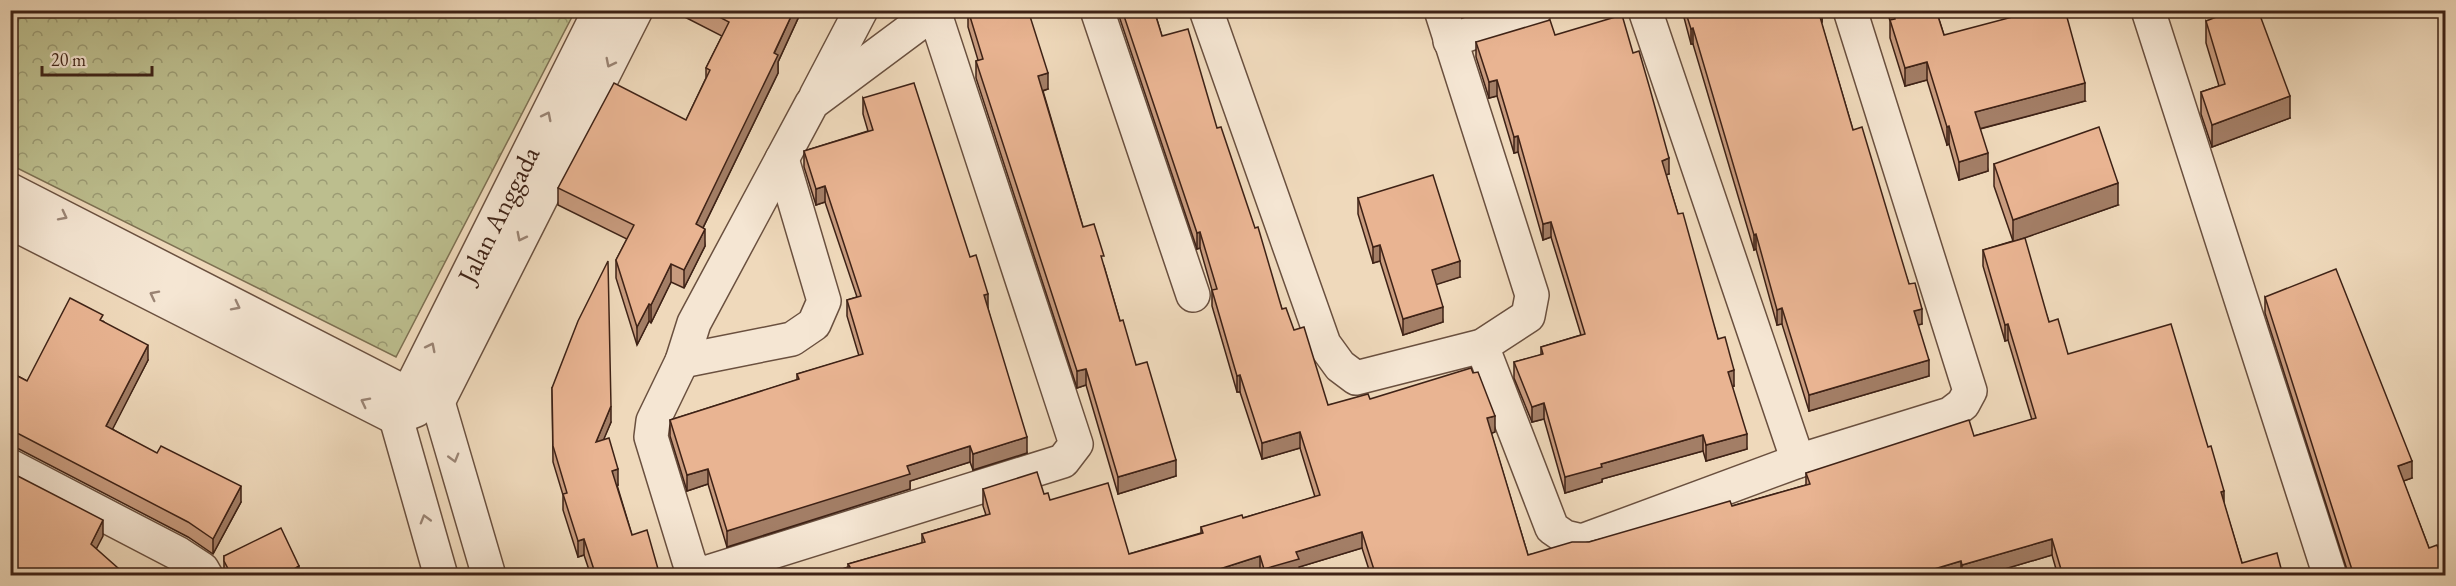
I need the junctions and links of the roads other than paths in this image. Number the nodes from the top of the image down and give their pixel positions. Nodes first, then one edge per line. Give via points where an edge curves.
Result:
1 (600, 10) edge
2 (636, 10) edge
3 (861, 10) edge
4 (1097, 10) edge
5 (1206, 10) edge
6 (1535, 10) edge
7 (1646, 10) edge
8 (1850, 10) edge
9 (2148, 10) edge
10 (936, 12) edge
11 (1445, 26) edge
12 (812, 102) junction
13 (782, 159) junction
14 (10, 190) edge
15 (10, 222) edge
16 (1192, 295) dead end
17 (1482, 346) junction
18 (682, 361) junction
19 (414, 404) junction
20 (1798, 461) junction
21 (10, 466) edge
22 (206, 576) edge
23 (441, 576) edge
24 (489, 576) edge
25 (2330, 576) edge

19 -> 1 street, Jalan Anggada
2 -> 19 street, Jalan Anggada
3 - 12 street
4 - 16 street
5 - 17 street via 1324,344 1340,366 1356,378
6 - 11 street
7 - 20 street
8 - 20 street via 1970,391 1963,404 1950,414
9 - 25 street
10 - 12 street
10 - 18 street via 1076,444 1070,454 1063,460 702,574 689,561 651,437 653,421
11 - 17 street via 1532,295 1528,316
12 - 13 street
13 - 18 street via 694,323
13 - 18 street via 824,301 814,324 792,339
14 -> 19 street
19 -> 15 street
17 - 20 street via 1552,528 1565,537 1582,541
23 -> 19 street
19 -> 24 street
21 - 22 street via 179,554

